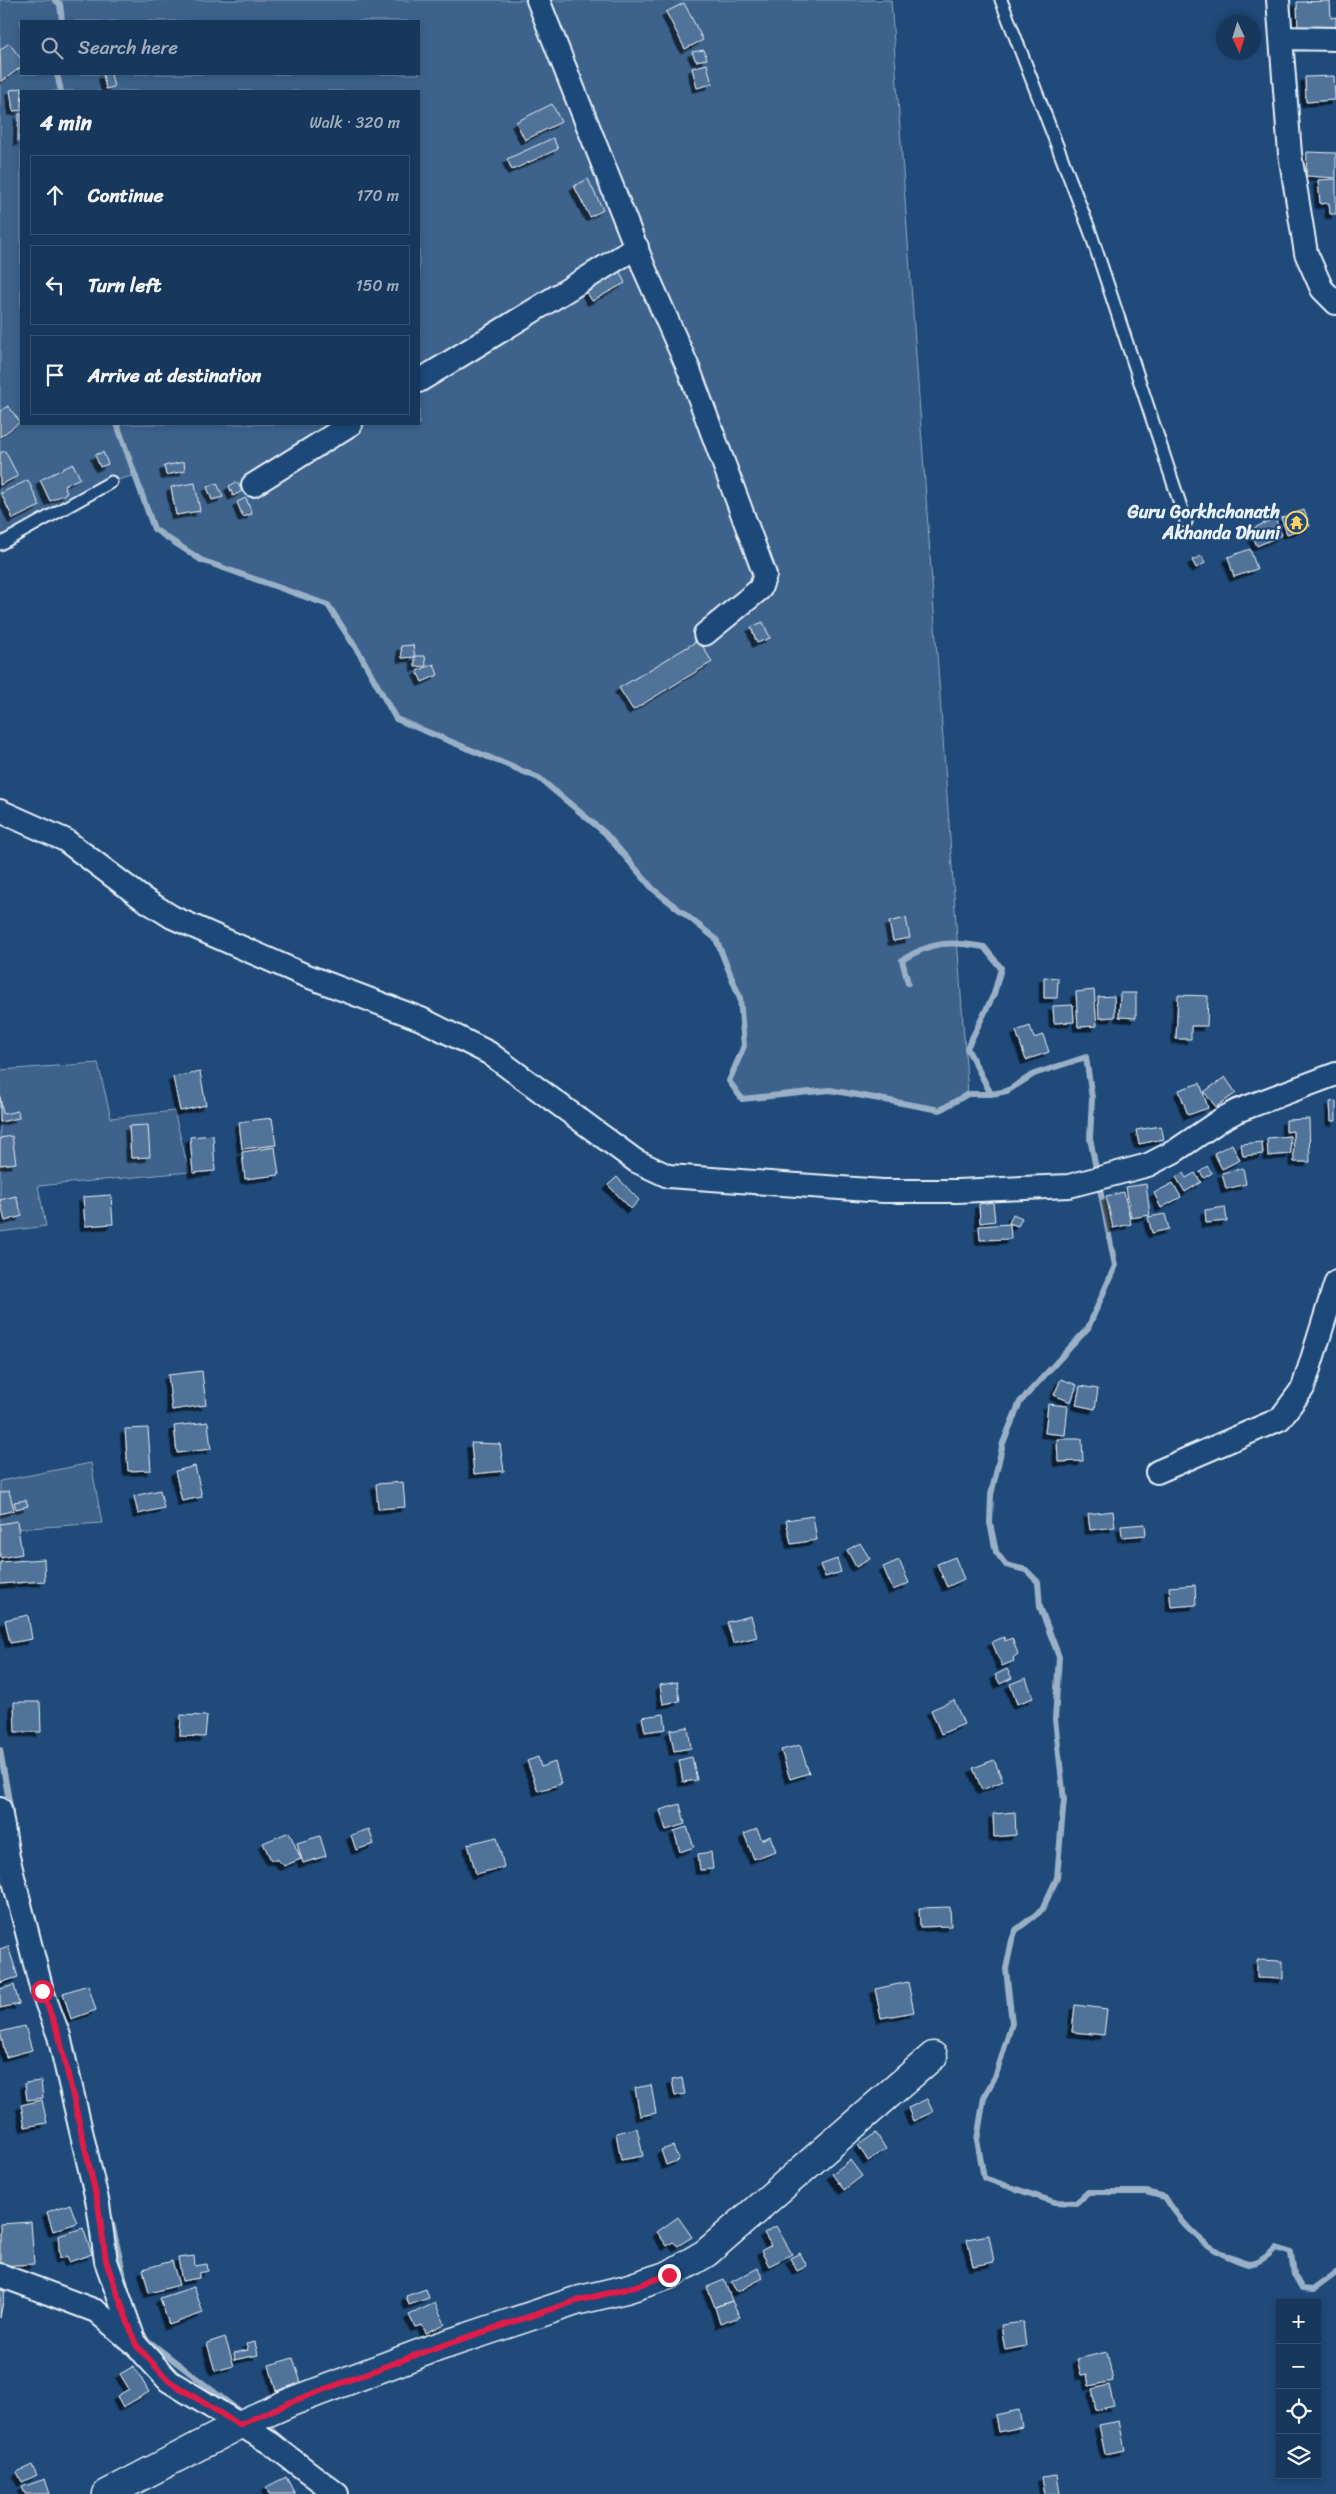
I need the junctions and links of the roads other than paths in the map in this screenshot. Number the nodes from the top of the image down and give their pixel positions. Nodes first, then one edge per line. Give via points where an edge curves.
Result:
1 (538, 0) edge
2 (1002, 0) edge
3 (1278, 0) edge
4 (1281, 38) junction
5 (1336, 39) edge
6 (637, 247) junction
7 (1336, 303) edge
8 (420, 380) edge
9 (349, 425) edge
10 (110, 482) dead end
11 (254, 485) dead end
12 (1186, 522) dead end
13 (0, 544) edge
14 (705, 634) dead end
15 (0, 811) edge
16 (1336, 1074) edge
17 (1336, 1282) edge
18 (1157, 1472) dead end
19 (0, 1809) edge
20 (933, 2056) dead end
21 (0, 2275) edge
22 (136, 2345) junction
23 (239, 2425) junction
24 (107, 2494) edge
25 (337, 2494) edge

1 - 6 street
2 - 12 lane via 1090,231
3 - 4 street
4 - 5 street
4 - 7 street via 1290,154 1306,253 1322,288
6 - 8 street
6 - 14 street via 688,370 765,575 760,589
9 - 11 street
10 - 13 lane
15 - 16 street via 65,840 172,917 302,974 421,1019 489,1053 636,1161 668,1176 883,1191 1070,1186 1148,1165 1175,1151 1222,1118
17 - 18 street via 1303,1388 1280,1419
19 - 22 street via 8,1857 42,1991 59,2036 98,2204 106,2261
20 - 23 street via 706,2253 669,2275 576,2301 429,2350
21 - 22 street via 96,2311
22 - 23 street via 169,2381
23 - 24 street
23 - 25 street via 270,2443

